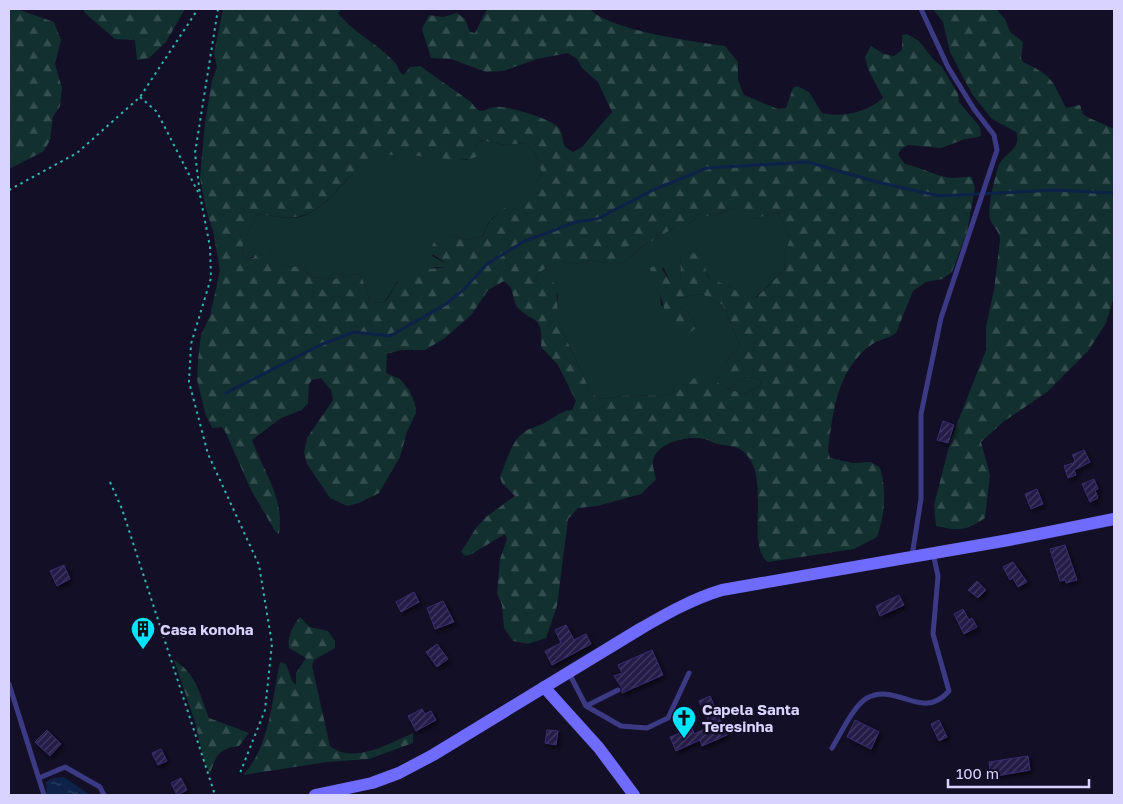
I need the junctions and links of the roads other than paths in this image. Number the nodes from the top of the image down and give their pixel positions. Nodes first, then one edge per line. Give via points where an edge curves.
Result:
1 (921, 9) edge
2 (1114, 519) edge
3 (933, 552) junction
4 (912, 556) junction
5 (568, 671) junction
6 (689, 673) dead end
7 (9, 684) edge
8 (544, 687) junction
9 (618, 690) dead end
10 (586, 706) junction
11 (832, 748) dead end
12 (39, 778) junction
13 (44, 795) edge
14 (104, 795) edge
15 (315, 795) edge
16 (634, 795) edge

1 - 4 lane via 948,67 994,134 998,150 941,318 921,414 922,499
2 - 3 main road
3 - 4 main road
3 - 11 lane via 938,576 933,634 949,691 941,701 928,705 883,694 867,698 856,709
4 - 5 main road via 704,596
5 - 8 main road
5 - 10 lane
6 - 10 lane via 668,718 647,728 621,726
7 - 12 lane
8 - 15 main road via 399,773 372,783
8 - 16 main road via 599,748
9 - 10 lane
12 - 13 lane
12 - 14 lane via 64,767 100,787

